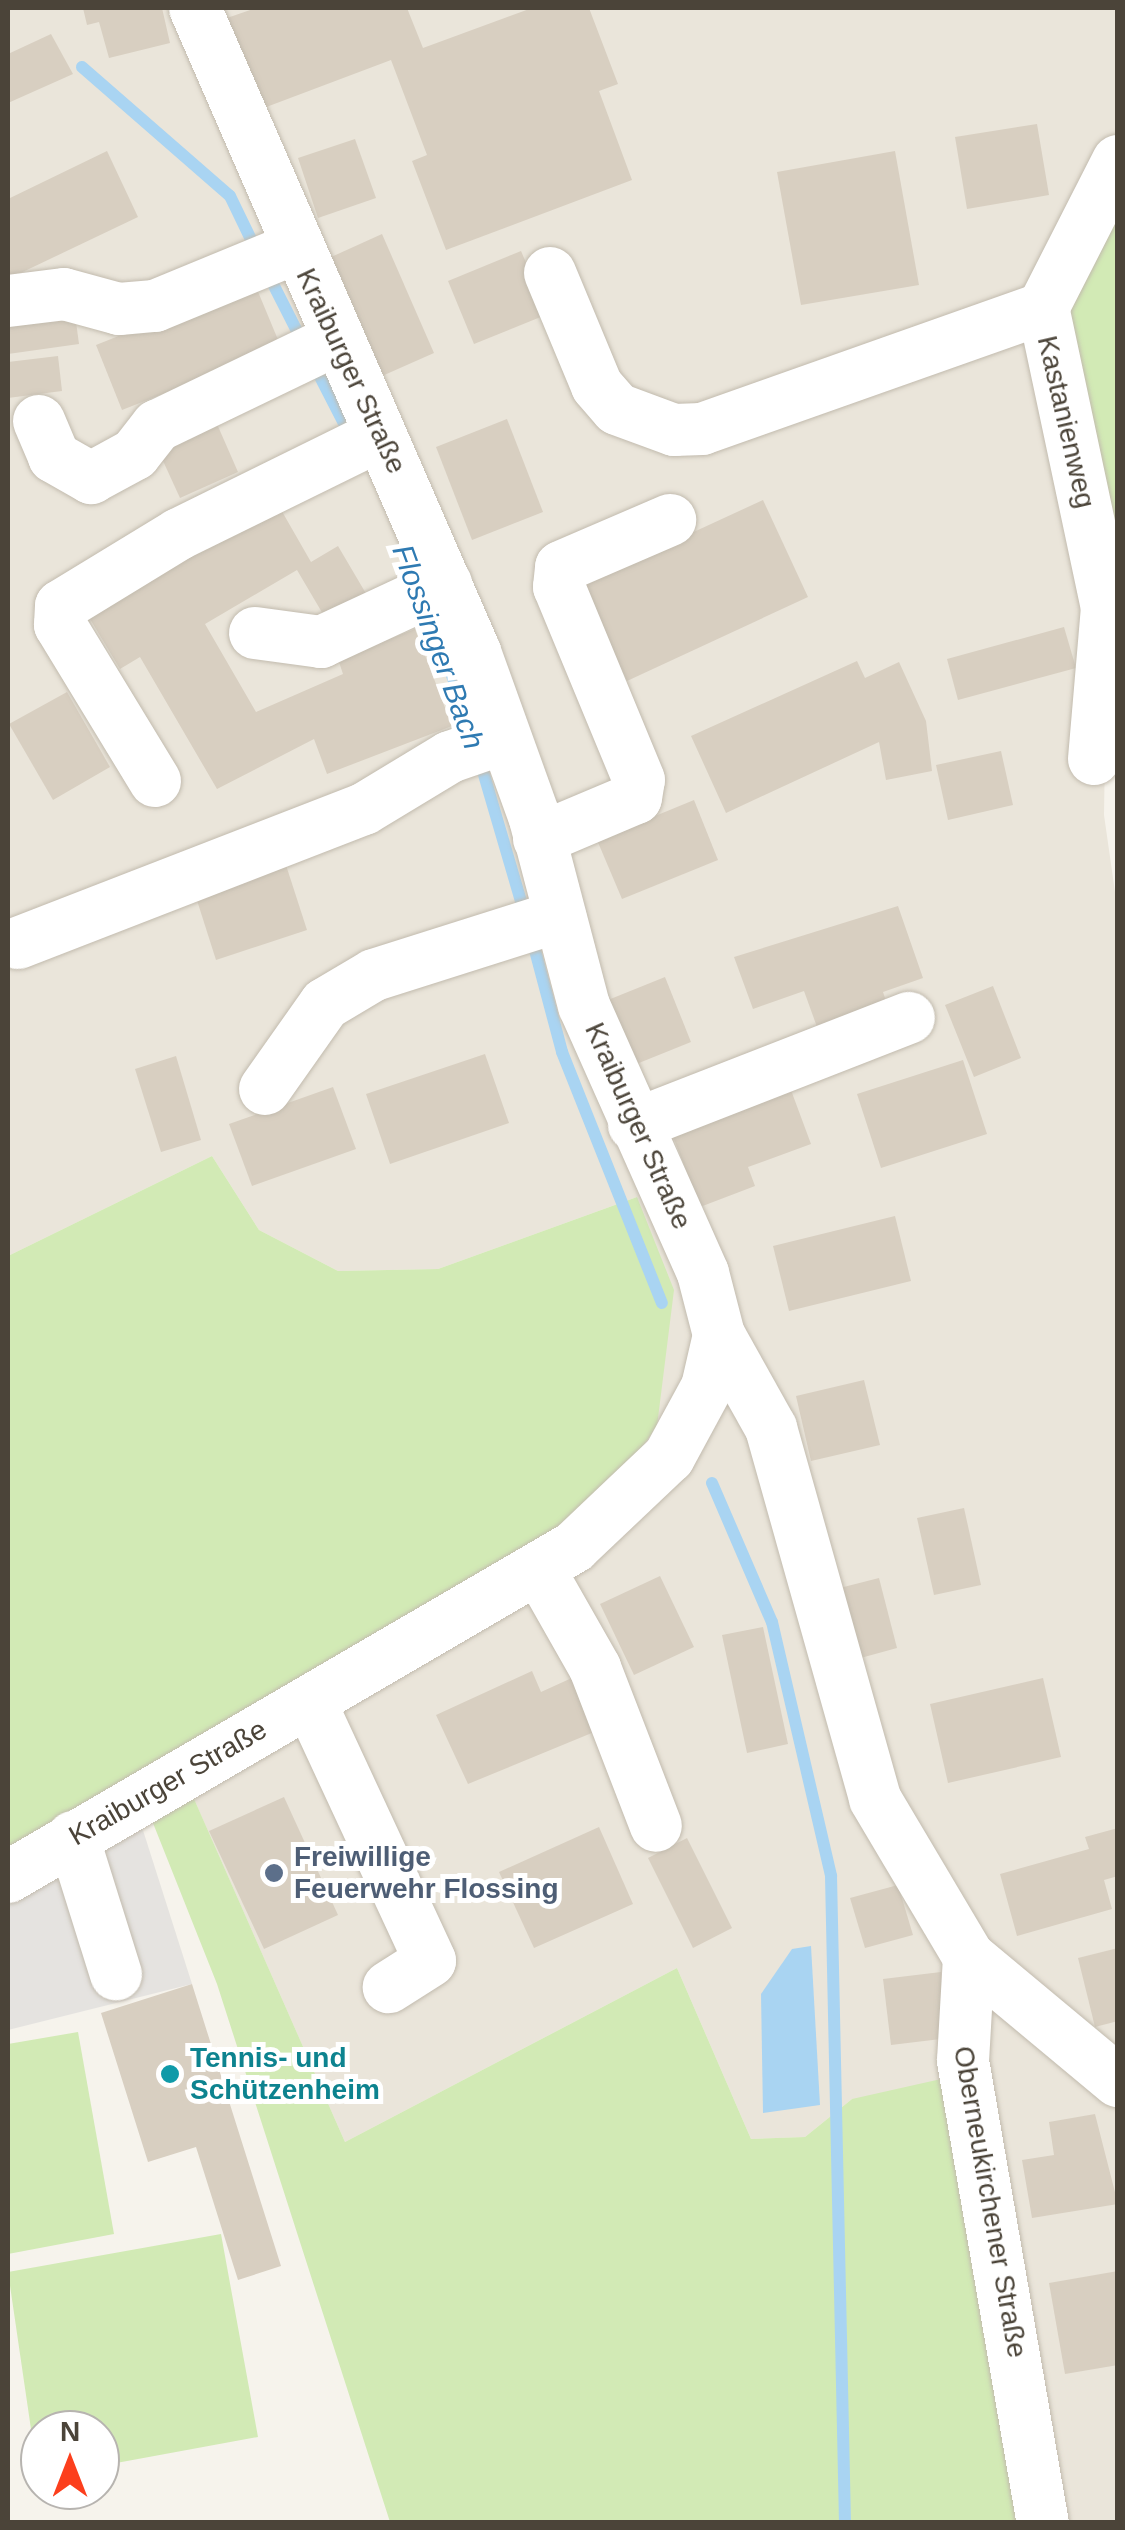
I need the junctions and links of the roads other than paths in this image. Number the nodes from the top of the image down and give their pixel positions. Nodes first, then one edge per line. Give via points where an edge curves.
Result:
1 (194, 8) edge
2 (1118, 160) edge
3 (271, 258) junction
4 (550, 273) dead end
5 (8, 301) edge
6 (1043, 308) junction
7 (316, 350) junction
8 (39, 421) dead end
9 (361, 444) junction
10 (670, 520) dead end
11 (426, 594) junction
12 (255, 633) dead end
13 (484, 745) junction
14 (1094, 759) dead end
15 (154, 781) dead end
16 (539, 839) junction
17 (538, 923) junction
18 (18, 944) dead end
19 (909, 1018) dead end
20 (265, 1088) dead end
21 (634, 1125) junction
22 (718, 1335) junction
23 (540, 1572) junction
24 (310, 1702) junction
25 (656, 1826) dead end
26 (73, 1837) junction
27 (8, 1877) edge
28 (969, 1956) junction
29 (116, 1974) dead end
30 (388, 1987) dead end
31 (1115, 2075) edge
32 (1043, 2522) edge

1 - 3 street, Kraiburger Straße
2 - 6 street, Kastanienweg
3 - 5 street via 155,306 119,309 64,294
3 - 7 street, Kraiburger Straße
4 - 6 street via 597,386 616,409 674,430 702,429
6 - 14 street, Kastanienweg via 1106,608
7 - 8 street via 157,426 125,462 91,478 54,457
7 - 9 street, Kraiburger Straße
9 - 11 street, Kraiburger Straße
9 - 15 street via 179,534 61,606 60,625
10 - 16 street via 561,567 558,587 639,780 636,798
11 - 12 street via 321,642
11 - 13 street, Kraiburger Straße
13 - 16 street, Kraiburger Straße
13 - 18 street via 364,810
16 - 17 street, Kraiburger Straße
17 - 20 street via 374,975 325,1004
17 - 21 street, Kraiburger Straße via 584,1006
19 - 21 street
21 - 22 street, Kraiburger Straße via 703,1273
22 - 23 street, Kraiburger Straße via 707,1387 669,1457 624,1508
22 - 28 street via 771,1428 875,1799
23 - 24 street, Kraiburger Straße
23 - 25 street via 595,1668
24 - 26 street, Kraiburger Straße
24 - 30 street via 430,1961
26 - 27 street, Kraiburger Straße
26 - 29 street
28 - 31 street
28 - 32 street, Oberneukirchener Straße via 963,2061

